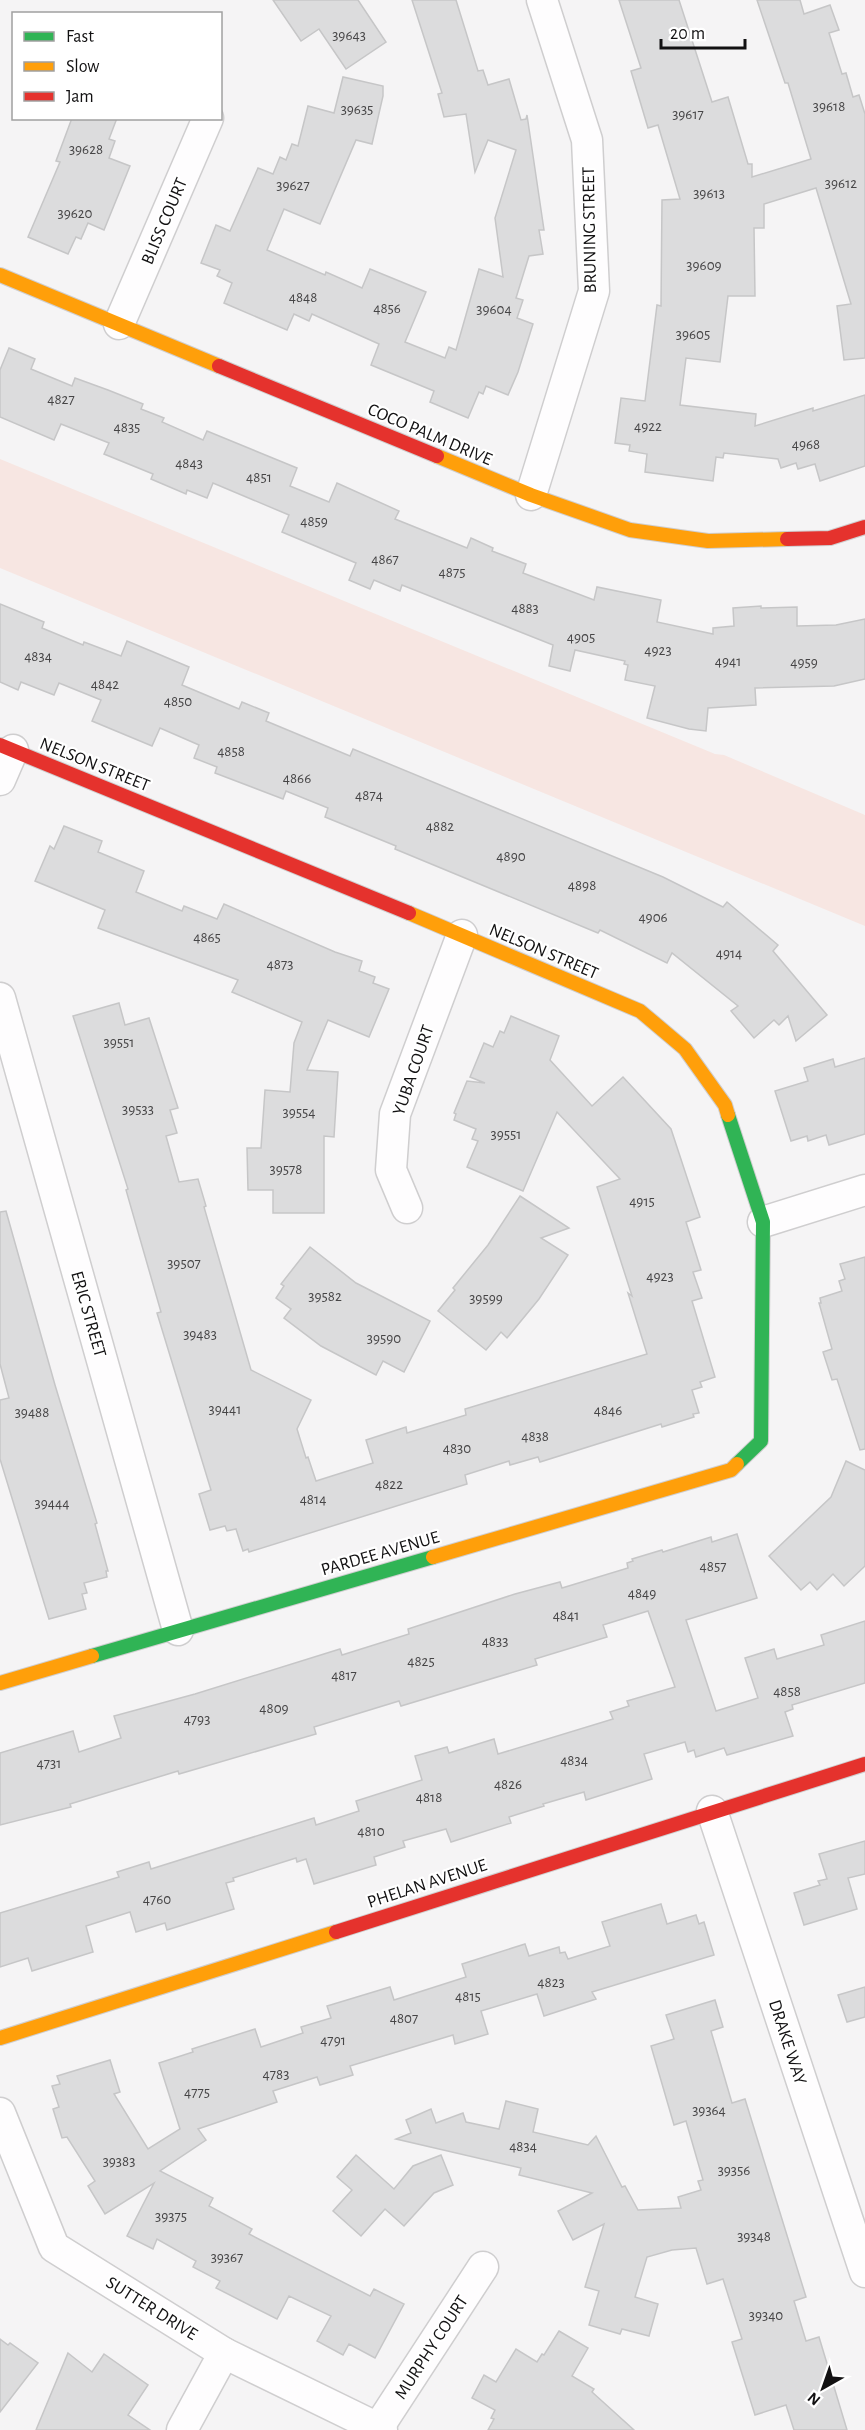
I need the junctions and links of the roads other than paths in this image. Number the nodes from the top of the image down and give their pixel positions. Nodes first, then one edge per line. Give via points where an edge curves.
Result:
1 (542, 0) edge
2 (207, 120) edge
3 (0, 275) edge
4 (119, 324) junction
5 (531, 495) junction
6 (865, 527) edge
7 (6, 747) edge
8 (0, 780) edge
9 (462, 935) junction
10 (0, 998) edge
11 (865, 1190) edge
12 (407, 1208) dead end
13 (763, 1222) junction
14 (761, 1441) joint
15 (178, 1630) junction
16 (0, 1683) edge
17 (865, 1764) edge
18 (712, 1811) junction
19 (0, 2038) edge
20 (0, 2113) edge
21 (483, 2267) dead end
22 (865, 2272) edge
23 (224, 2353) junction
24 (380, 2429) edge
25 (182, 2430) edge

1 - 5 street, BRUNING STREET via 587,140 594,291
2 - 4 street, BLISS COURT
3 - 4 street, COCO PALM DRIVE
4 - 5 street, COCO PALM DRIVE
5 - 6 street, COCO PALM DRIVE via 630,530 708,541 830,538
7 - 8 street
7 - 9 street, NELSON STREET
9 - 12 street, YUBA COURT via 395,1114 391,1170
9 - 13 street, NELSON STREET via 640,1011 686,1049 725,1105
10 - 15 street, ERIC STREET
11 - 13 street
13 - 14 street, NELSON STREET
14 - 15 street, PARDEE AVENUE via 731,1470
15 - 16 street, PARDEE AVENUE
17 - 18 street, PHELAN AVENUE
18 - 19 street, PHELAN AVENUE
18 - 22 street, DRAKE WAY
20 - 23 street, SUTTER DRIVE via 54,2247
21 - 24 street, MURPHY COURT
23 - 24 street, SUTTER DRIVE
23 - 25 street

